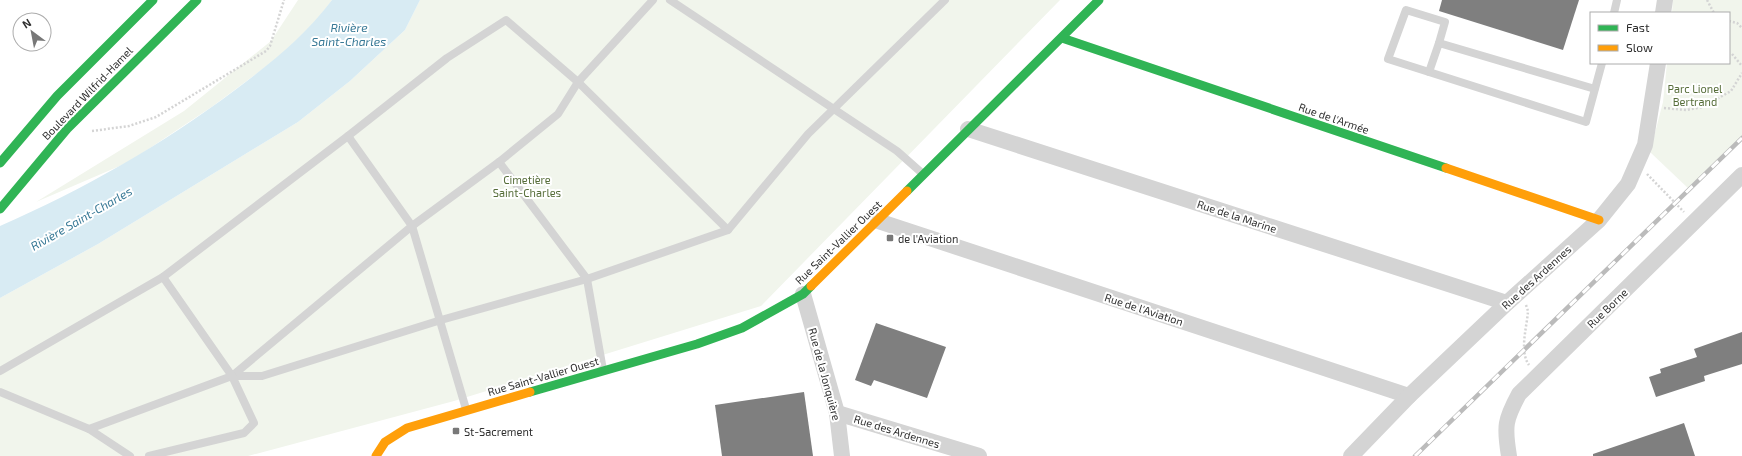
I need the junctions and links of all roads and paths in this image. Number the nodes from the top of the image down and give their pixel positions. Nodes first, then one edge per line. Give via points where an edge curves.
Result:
1 (153, 0) edge
2 (197, 0) edge
3 (284, 0) edge
4 (653, 0) edge
5 (670, 0) edge
6 (946, 0) edge
7 (1084, 0) edge
8 (1099, 0) edge
9 (1617, 0) edge
10 (1665, 0) edge
11 (1707, 0) edge
12 (1092, 7) junction
13 (1614, 12) edge
14 (1663, 12) edge
15 (1713, 12) edge
16 (1730, 21) edge
17 (1742, 28) edge
18 (1062, 38) junction
19 (1439, 43) junction
20 (1732, 54) dead end
21 (1602, 64) edge
22 (1658, 64) edge
23 (1742, 66) edge
24 (1429, 72) junction
25 (1742, 73) edge
26 (578, 82) junction
27 (1595, 89) junction
28 (1652, 108) junction
29 (832, 110) junction
30 (968, 129) junction
31 (93, 130) dead end
32 (348, 136) junction
33 (499, 162) junction
34 (0, 164) edge
35 (1637, 164) junction
36 (923, 174) junction
37 (1742, 175) edge
38 (0, 209) edge
39 (1599, 220) junction
40 (878, 221) junction
41 (1694, 222) junction
42 (412, 226) junction
43 (728, 230) junction
44 (163, 277) junction
45 (587, 279) junction
46 (1520, 292) junction
47 (803, 294) junction
48 (1507, 304) junction
49 (440, 320) junction
50 (0, 371) edge
51 (603, 371) junction
52 (232, 376) junction
53 (1538, 376) junction
54 (0, 392) edge
55 (1409, 396) junction
56 (466, 410) junction
57 (837, 413) junction
58 (89, 429) junction
59 (130, 456) edge
60 (149, 456) edge
61 (376, 456) edge
62 (842, 456) edge
63 (979, 456) edge
64 (1351, 456) edge
65 (1509, 456) edge

1 - 34 street, Boulevard Wilfrid-Hamel via 58,96
2 - 38 street, Boulevard Wilfrid-Hamel via 67,129
3 - 31 path via 270,46 266,51 156,117 129,126
4 - 26 lane
5 - 29 lane
6 - 29 lane
7 - 12 lane
8 - 12 street, Rue Saint-Vallier Ouest
9 - 13 lane
10 - 14 street
11 - 15 path
12 - 18 street, Rue Saint-Vallier Ouest
16 - 17 path
18 - 30 street, Rue Saint-Vallier Ouest
18 - 39 street, Rue de l'Armée
19 - 24 lane
19 - 24 lane via 1446,22 1406,10 1388,59
19 - 27 lane
20 - 23 path
21 - 27 lane
22 - 28 street, Rue des Ardennes
24 - 27 lane via 1586,122
25 - 28 path via 1731,90 1703,107 1686,110
26 - 32 lane via 506,20 447,58
26 - 33 lane via 558,114
26 - 43 lane
28 - 35 street, Rue des Ardennes via 1645,145
29 - 36 lane via 896,151
29 - 43 lane via 808,134
30 - 36 street, Rue Saint-Vallier Ouest
30 - 48 street, Rue de la Marine
32 - 42 lane
32 - 44 lane
33 - 42 lane
33 - 45 lane
35 - 39 street, Rue des Ardennes via 1628,184
35 - 41 path
36 - 40 street, Rue Saint-Vallier Ouest
37 - 41 street, Rue Borne
39 - 46 street, Rue des Ardennes
40 - 47 street, Rue Saint-Vallier Ouest
40 - 55 street, Rue de l'Aviation
41 - 53 street, Rue Borne
42 - 49 lane
42 - 52 lane
43 - 45 lane
44 - 50 lane
44 - 52 lane
45 - 49 lane
45 - 51 lane
46 - 48 street, Rue des Ardennes
46 - 53 path via 1528,311 1524,349 1526,360
47 - 51 street, Rue Saint-Vallier Ouest via 742,328
47 - 57 street, Rue de la Jonquière
48 - 55 street, Rue des Ardennes
49 - 52 lane via 262,376
49 - 56 lane
51 - 56 street, Rue Saint-Vallier Ouest
52 - 58 lane
52 - 60 lane via 254,423 244,433
53 - 65 street, Rue Borne via 1519,394 1507,416 1506,438
54 - 58 lane
55 - 64 street, Rue des Ardennes
56 - 61 street, Rue Saint-Vallier Ouest via 408,428 385,442
57 - 62 street, Rue de la Jonquière
57 - 63 street, Rue des Ardennes
58 - 59 lane

